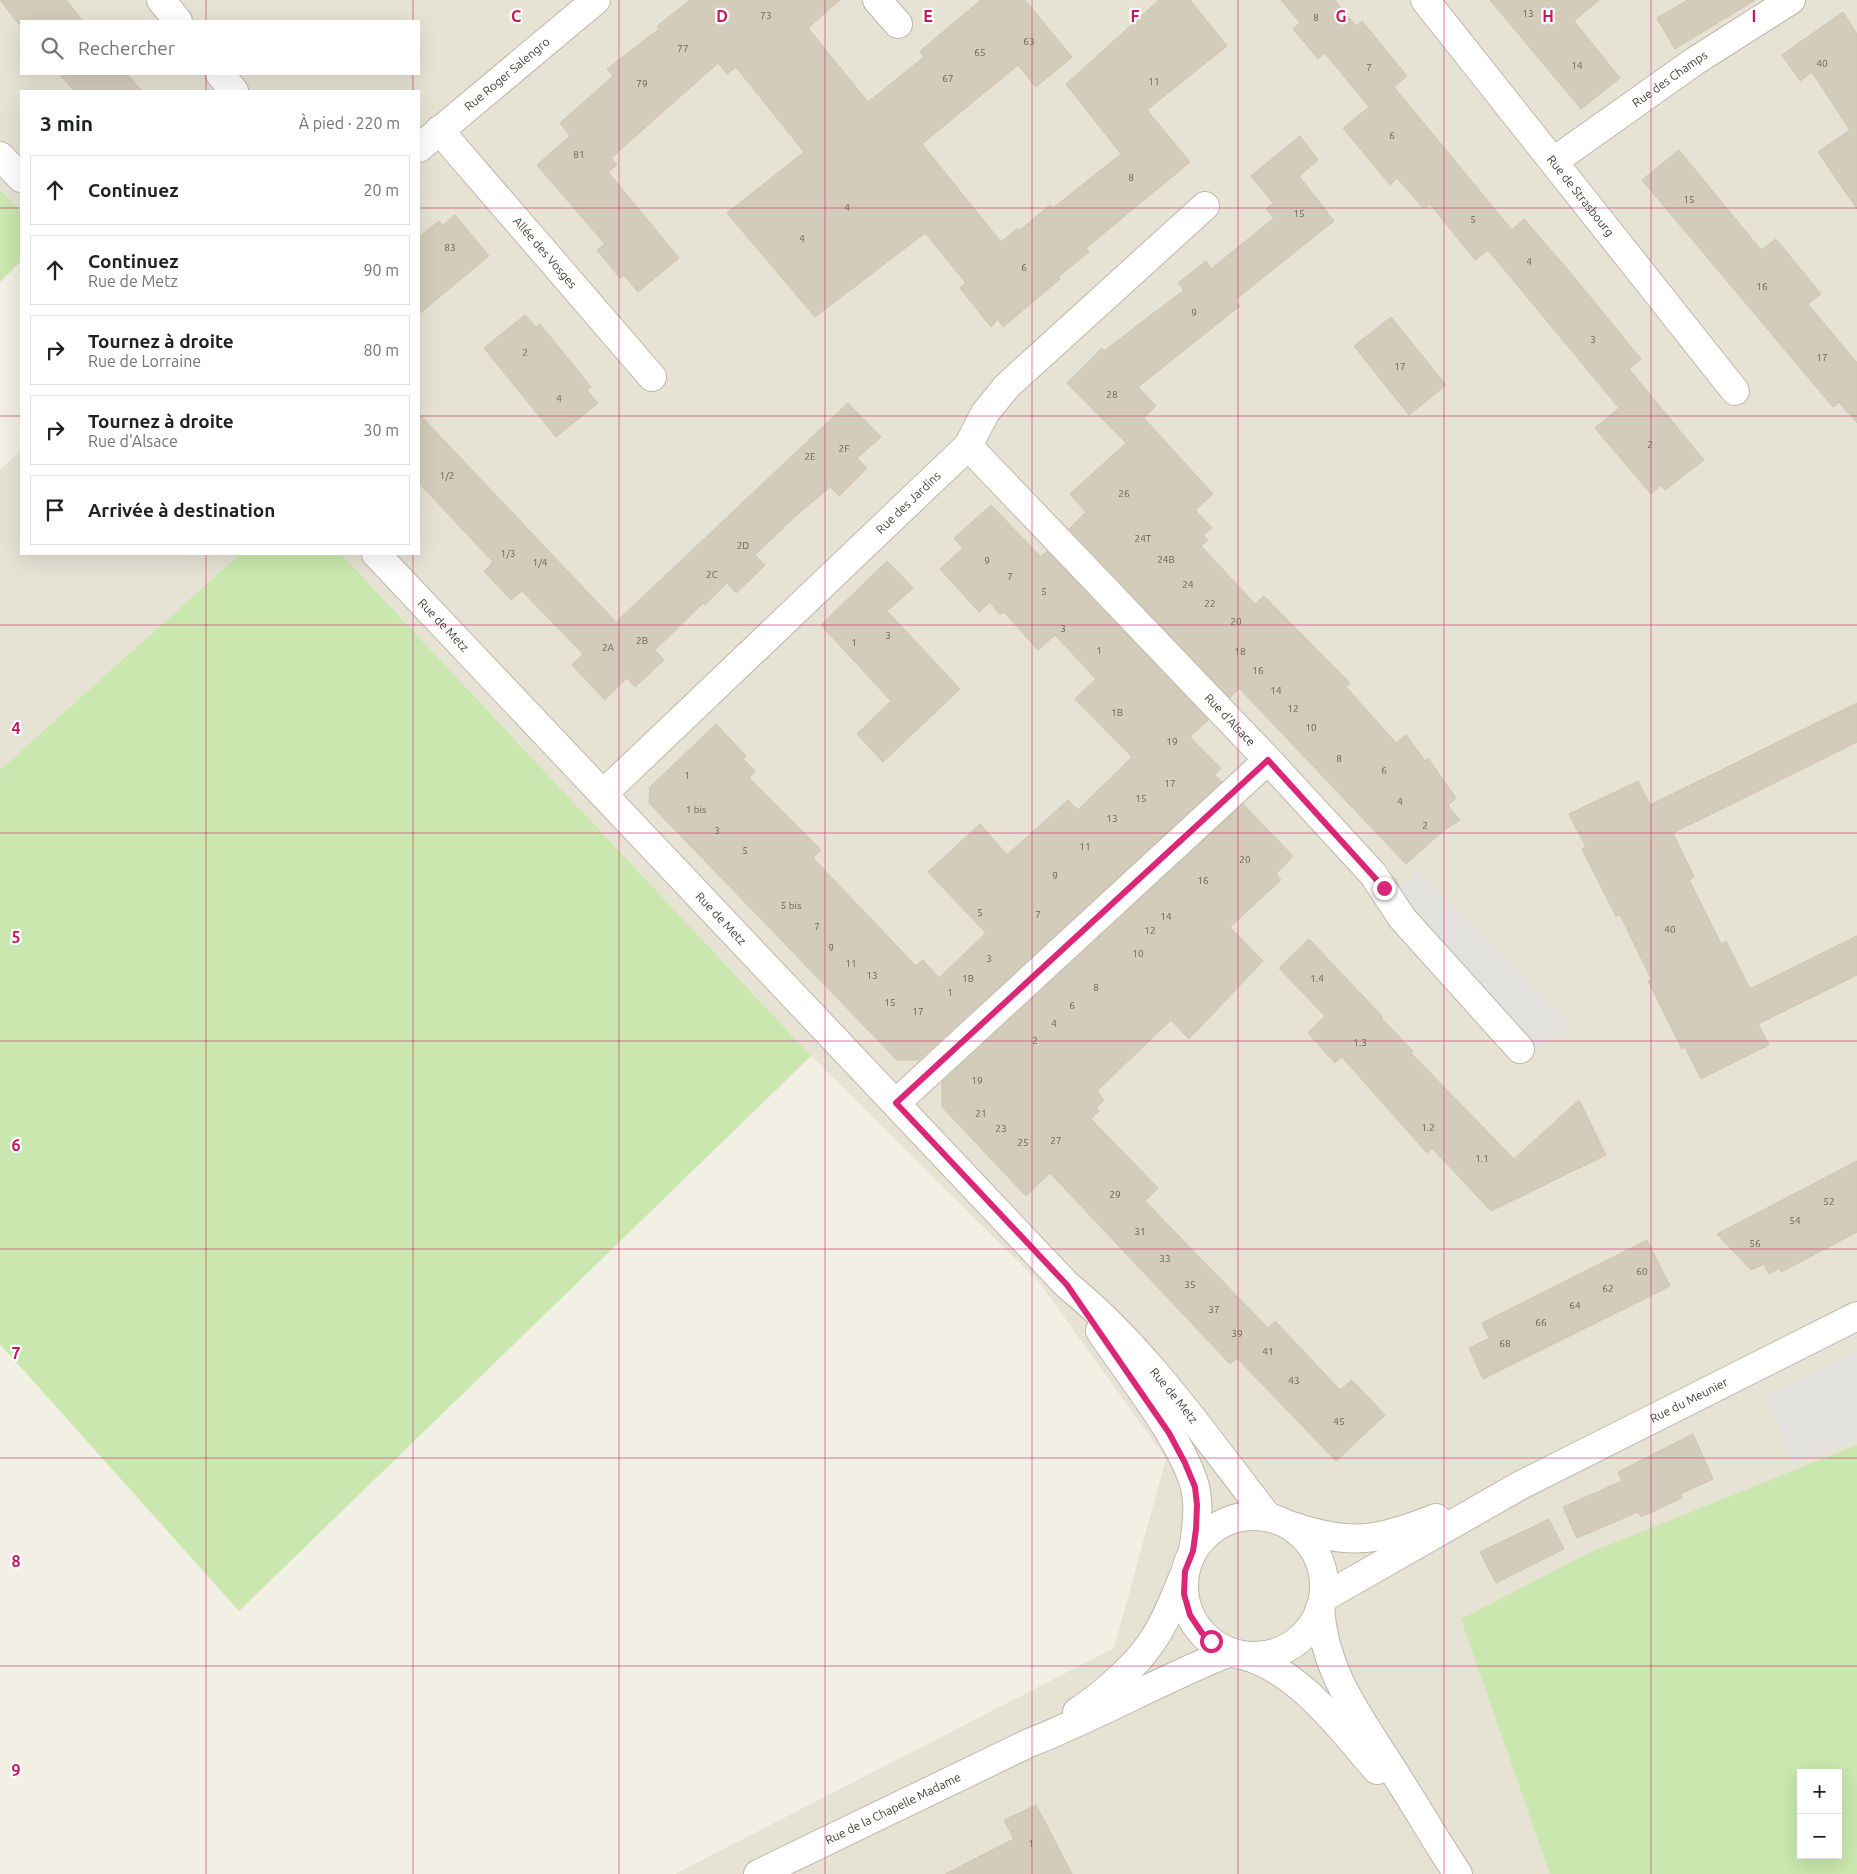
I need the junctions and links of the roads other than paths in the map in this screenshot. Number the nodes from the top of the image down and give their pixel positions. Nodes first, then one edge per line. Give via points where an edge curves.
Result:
1 (161, 0) edge
2 (596, 0) edge
3 (878, 0) edge
4 (1425, 0) edge
5 (1790, 0) edge
6 (177, 20) edge
7 (898, 24) dead end
8 (221, 75) edge
9 (233, 90) edge
10 (438, 130) junction
11 (420, 147) edge
12 (0, 156) edge
13 (1554, 161) junction
14 (20, 177) edge
15 (1205, 206) dead end
16 (652, 377) dead end
17 (1735, 391) dead end
18 (968, 446) junction
19 (377, 555) edge
20 (1268, 760) junction
21 (603, 794) junction
22 (1520, 1049) dead end
23 (896, 1103) junction
24 (1067, 1285) junction
25 (1857, 1316) edge
26 (1521, 1485) junction
27 (1278, 1521) junction
28 (1189, 1561) junction
29 (1321, 1603) junction
30 (1236, 1653) junction
31 (1029, 1744) junction
32 (1437, 1843) junction
33 (758, 1874) edge
34 (1458, 1874) edge

1 - 6 street
2 - 10 street, Rue Roger Salengro
3 - 7 street
4 - 13 street, Rue de Strasbourg
5 - 13 street, Rue des Champs via 1695,61
8 - 9 street
10 - 11 street, Rue Roger Salengro
10 - 16 street, Allée des Vosges
12 - 14 street
13 - 17 street, Rue de Strasbourg
15 - 18 street, Rue des Jardins via 1007,386 985,413
18 - 20 street, Rue d'Alsace
18 - 21 street, Rue des Jardins
19 - 21 street, Rue de Metz
20 - 22 street, Rue d'Alsace via 1373,874 1402,918
20 - 23 street
21 - 23 street, Rue de Metz
23 - 24 street, Rue de Metz
24 - 27 street, Rue de Metz via 1101,1313 1136,1350
24 - 28 street, Rue de Metz via 1169,1433 1185,1463 1195,1487 1197,1505
25 - 26 street, Rue du Meunier
26 - 27 street, Rue du Meunier via 1430,1521 1355,1540 1333,1538
26 - 29 street, Rue du Meunier
27 - 28 street via 1246,1517 1225,1522 1207,1534
27 - 29 street via 1305,1538 1317,1556 1323,1577
28 - 30 street via 1184,1594 1190,1615 1202,1633
28 - 31 street, Rue de la Chapelle Madame via 1153,1642 1083,1708
29 - 30 street via 1309,1627 1289,1646 1264,1655
29 - 32 street via 1324,1646 1331,1666
30 - 31 street, Rue de la Chapelle Madame via 1182,1672
30 - 32 street via 1262,1661 1303,1688
31 - 33 street, Rue de la Chapelle Madame
32 - 34 street

